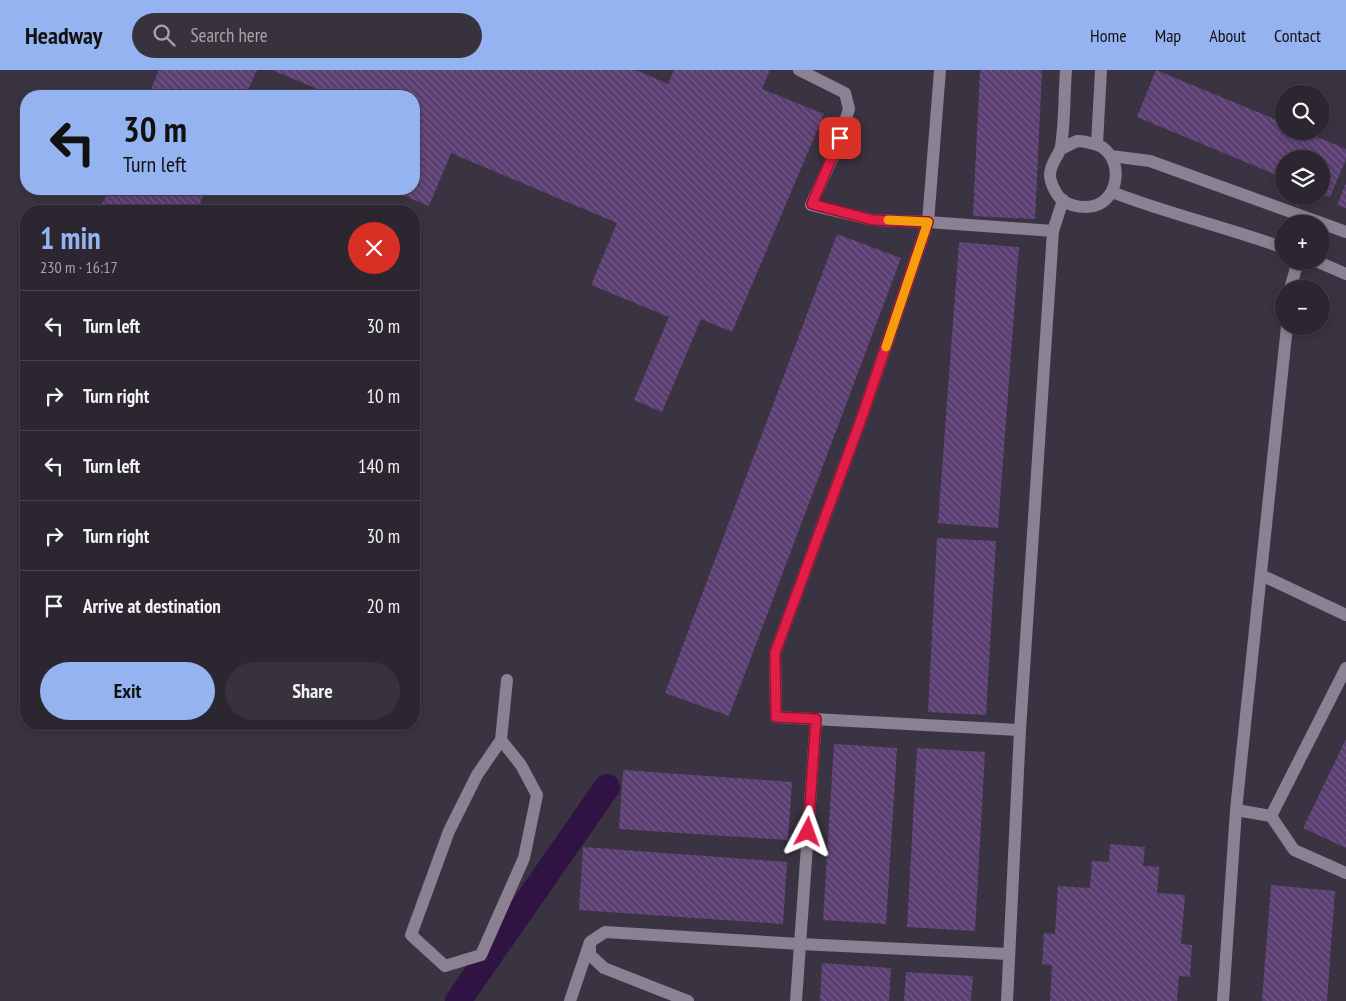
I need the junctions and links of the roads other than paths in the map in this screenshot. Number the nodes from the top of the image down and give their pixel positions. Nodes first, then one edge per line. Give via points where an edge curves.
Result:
1 (799, 70) edge
2 (940, 70) edge
3 (1066, 70) edge
4 (1101, 70) edge
5 (1097, 144) junction
6 (1061, 149) junction
7 (1111, 156) junction
8 (1112, 192) junction
9 (1063, 200) junction
10 (928, 222) junction
11 (1053, 231) junction
12 (1346, 232) edge
13 (1275, 245) edge
14 (1330, 267) edge
15 (1346, 274) edge
16 (1285, 335) edge
17 (1262, 575) junction
18 (1346, 615) edge
19 (1346, 668) edge
20 (507, 680) dead end
21 (816, 719) junction
22 (1020, 730) junction
23 (500, 740) junction
24 (1236, 810) junction
25 (1271, 816) junction
26 (1346, 873) edge
27 (590, 942) junction
28 (800, 944) junction
29 (1009, 954) junction
30 (795, 999) edge
31 (570, 1001) edge
32 (688, 1001) edge
33 (1007, 1001) edge
34 (1224, 1001) edge

1 - 10 street via 845,93 849,109 835,152 812,204 873,220
2 - 10 street
3 - 6 street
4 - 5 street
5 - 6 street via 1078,141
5 - 7 street
6 - 9 street via 1053,161 1050,175 1054,189
7 - 8 street via 1117,174
7 - 12 street via 1150,161
8 - 9 street via 1102,202 1089,207
8 - 13 street
9 - 11 street
10 - 11 street
10 - 21 street via 863,414 775,653 776,717
11 - 22 street
14 - 15 street
16 - 17 street
17 - 18 street
17 - 24 street
19 - 25 street
20 - 23 street
21 - 22 street
21 - 28 street
22 - 29 street
23 - 23 street via 477,774 449,831 412,935 445,966 481,954 524,858 537,795 521,765
24 - 25 street
24 - 34 street
25 - 26 street via 1294,850
27 - 28 street via 605,932
27 - 31 street
27 - 32 street via 590,955 604,968
28 - 29 street
28 - 30 street
29 - 33 street

